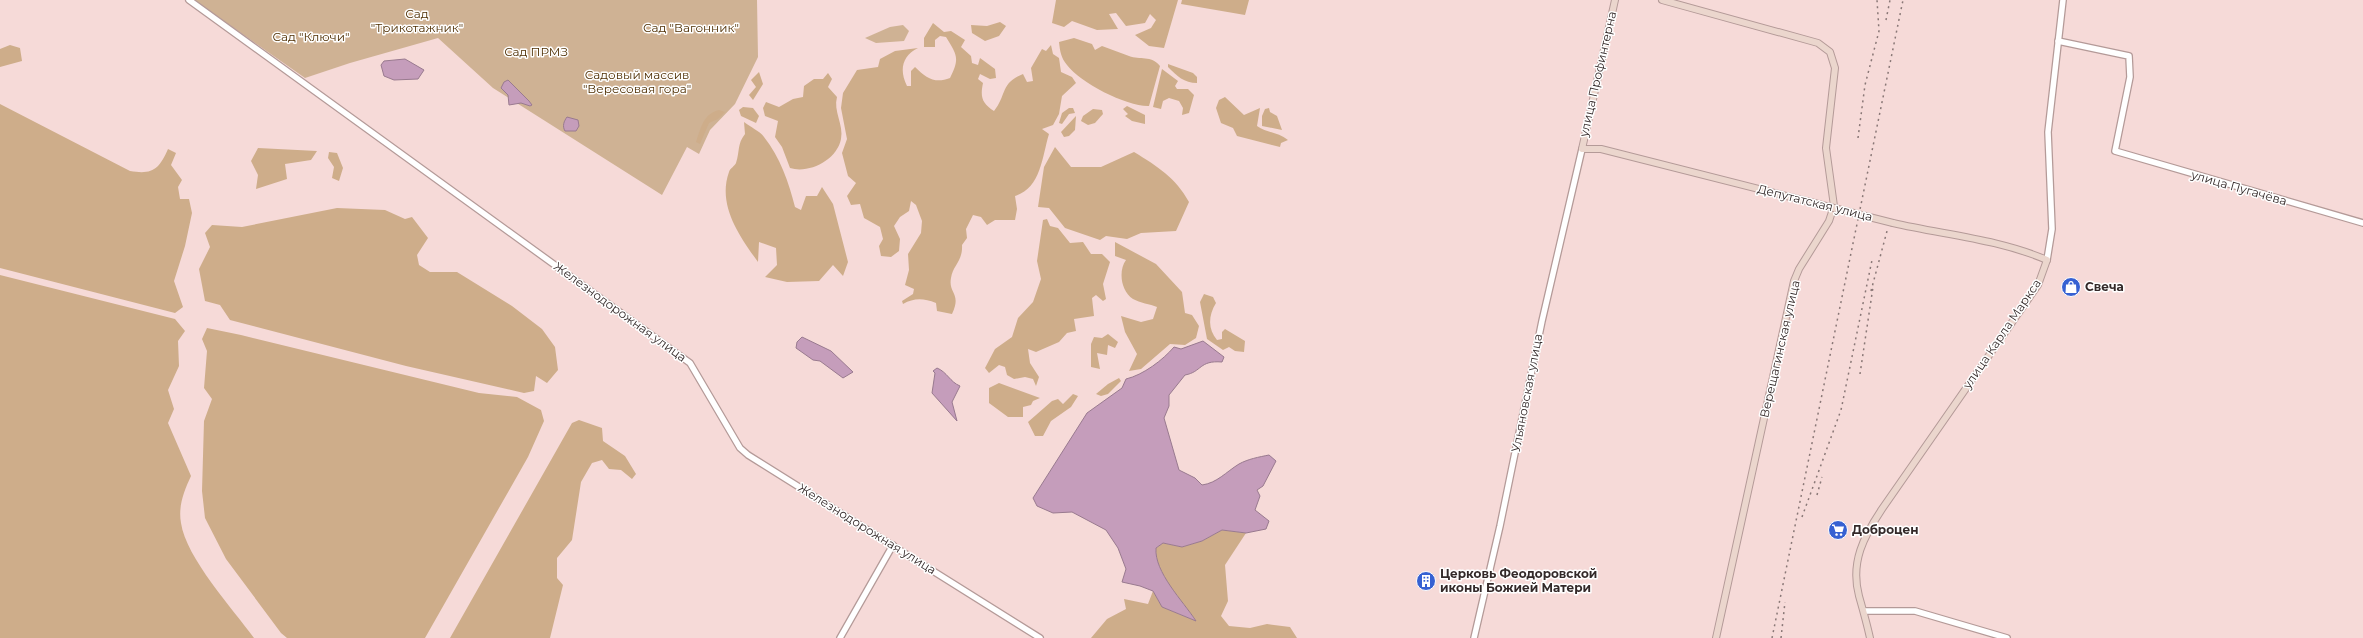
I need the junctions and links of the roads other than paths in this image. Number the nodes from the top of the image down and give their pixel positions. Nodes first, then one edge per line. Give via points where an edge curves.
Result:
1 (189, 0) edge
2 (1615, 0) edge
3 (1662, 0) edge
4 (2063, 0) edge
5 (2058, 41) junction
6 (1582, 149) junction
7 (2363, 222) edge
8 (2047, 260) junction
9 (893, 545) junction
10 (1864, 611) junction
11 (840, 638) edge
12 (1040, 638) edge
13 (1474, 638) edge
14 (1716, 638) edge
15 (1870, 638) edge
16 (2007, 638) edge

1 - 9 street, Железнодорожная улица via 690,363 740,448
2 - 6 main road, улица Профинтерна
3 - 14 main road, Верещагинская улица via 1818,43 1830,52 1835,68 1826,148 1834,196 1833,213 1799,270 1793,287
4 - 5 street, улица Карла Маркса
5 - 7 street, улица Пугачёва via 2129,56 2130,77 2115,151
5 - 8 street, улица Карла Маркса via 2048,132 2052,229
6 - 8 main road, Депутатская улица, bridge via 1601,149 1893,223 1992,242
6 - 13 street, Ульяновская улица
8 - 10 main road, улица Карла Маркса via 2038,285 1866,534 1856,566 1858,595
9 - 11 street
9 - 12 street, Железнодорожная улица
10 - 15 main road, улица Карла Маркса
10 - 16 street via 1915,611

